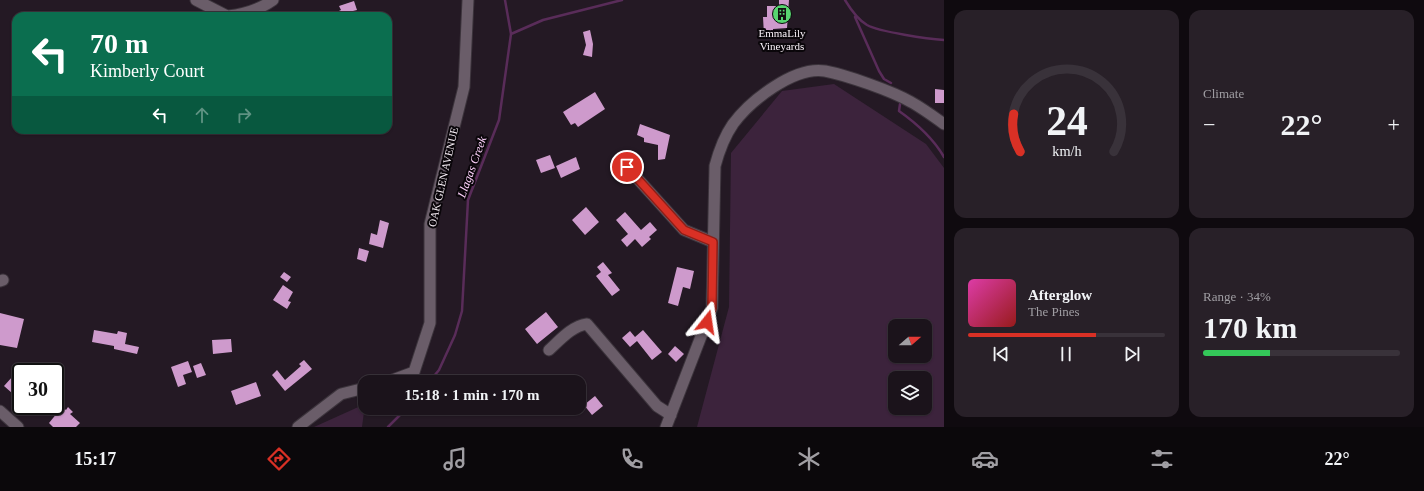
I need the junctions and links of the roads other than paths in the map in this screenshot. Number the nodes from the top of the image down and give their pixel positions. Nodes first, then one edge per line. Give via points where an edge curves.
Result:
1 (196, 0) edge
2 (273, 0) edge
3 (468, 0) edge
4 (219, 12) edge
5 (251, 12) edge
6 (944, 124) edge
7 (627, 167) dead end
8 (713, 242) junction
9 (549, 350) dead end
10 (406, 375) edge
11 (358, 390) edge
12 (0, 411) edge
13 (671, 415) junction
14 (18, 427) edge
15 (298, 427) edge
16 (666, 427) edge

1 - 4 street
2 - 5 street
3 - 10 street, OAK GLEN AVENUE via 464,87 430,224 430,322 414,372
6 - 8 street via 910,101 823,70 787,79 763,94 732,124 721,147 716,166
7 - 8 street via 684,230
8 - 13 street via 712,308
9 - 13 street via 580,325 587,324 657,406
11 - 15 street via 341,394
12 - 14 street
13 - 16 street

